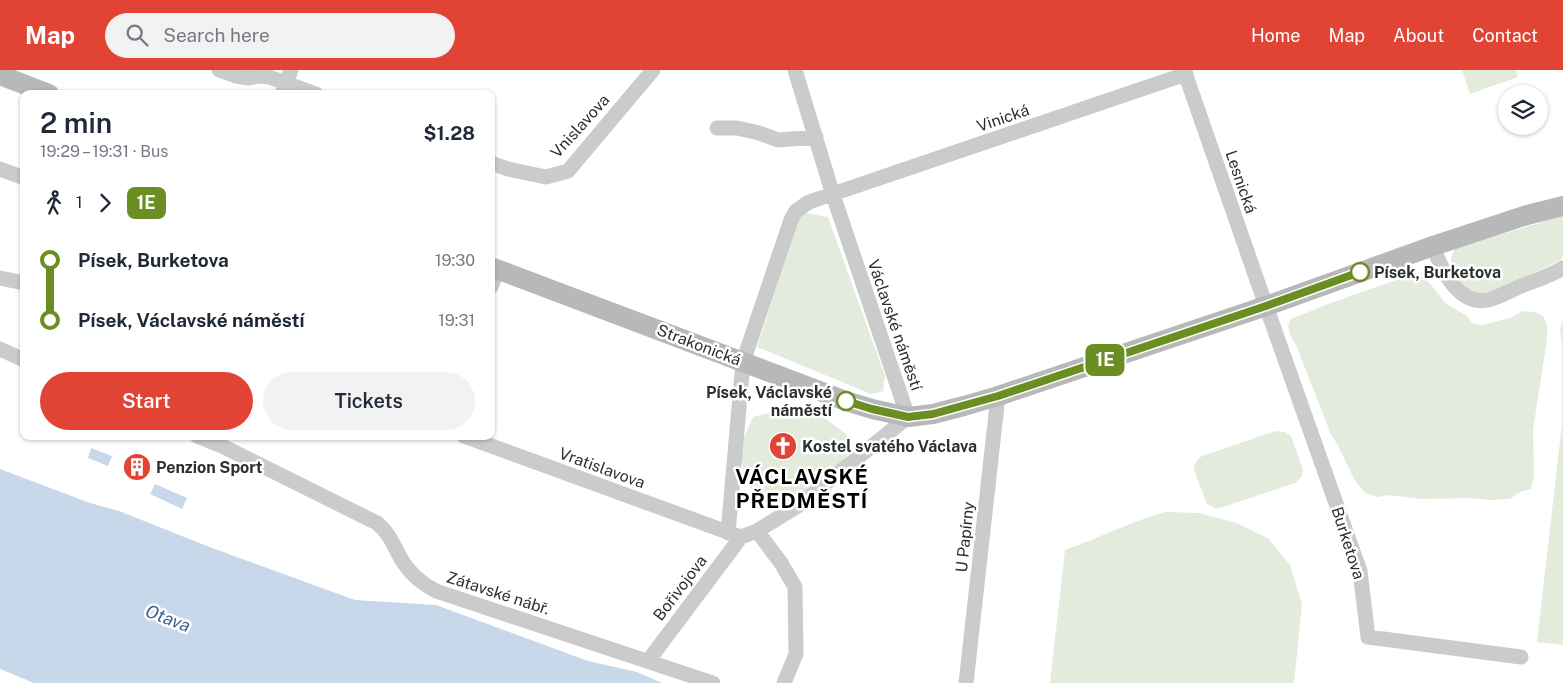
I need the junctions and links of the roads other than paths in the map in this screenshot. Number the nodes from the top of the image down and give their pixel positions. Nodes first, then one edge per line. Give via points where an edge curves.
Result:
1 (219, 70) edge
2 (653, 70) edge
3 (795, 70) edge
4 (1185, 72) edge
5 (0, 75) edge
6 (286, 82) edge
7 (39, 90) edge
8 (306, 90) edge
9 (717, 128) dead end
10 (816, 137) junction
11 (495, 164) edge
12 (0, 169) edge
13 (20, 176) edge
14 (833, 195) junction
15 (1563, 206) edge
16 (1433, 246) junction
17 (1563, 268) edge
18 (495, 275) edge
19 (0, 278) edge
20 (20, 282) edge
21 (1266, 306) junction
22 (0, 349) edge
23 (20, 358) edge
24 (743, 362) junction
25 (998, 396) junction
26 (908, 417) junction
27 (207, 440) edge
28 (475, 440) edge
29 (758, 531) junction
30 (734, 535) junction
31 (1521, 657) dead end
32 (648, 661) junction
33 (713, 683) edge
34 (784, 683) edge
35 (966, 683) edge

1 - 6 street via 236,76 269,77
2 - 11 street, Vnislavova via 568,171 546,177
3 - 10 street, Václavské náměstí
4 - 14 street, Vinická
4 - 21 street, Lesnická
5 - 7 main road
6 - 8 street
9 - 10 street via 737,128 778,140
10 - 14 street, Václavské náměstí
12 - 13 street
14 - 24 street via 802,206 791,220
14 - 26 street, Václavské náměstí
15 - 16 main road
16 - 17 street via 1449,280 1460,292 1473,299 1488,300
16 - 21 main road
18 - 24 main road, Strakonická
19 - 20 street
21 - 25 main road
21 - 31 street, Burketova via 1360,571 1368,637
22 - 23 street
24 - 26 main road, Strakonická via 846,401
24 - 30 street
25 - 26 main road via 933,414
25 - 35 street, U Papírny
26 - 29 street, Václavské náměstí via 799,506
27 - 32 street, Zátavské nábř. via 377,522 386,530 404,564 425,585 436,591
28 - 30 street, Vratislavova
29 - 30 street, Václavské náměstí
29 - 34 street via 795,587 796,654
30 - 32 street, Bořivojova
32 - 33 street, Zátavské nábř.

